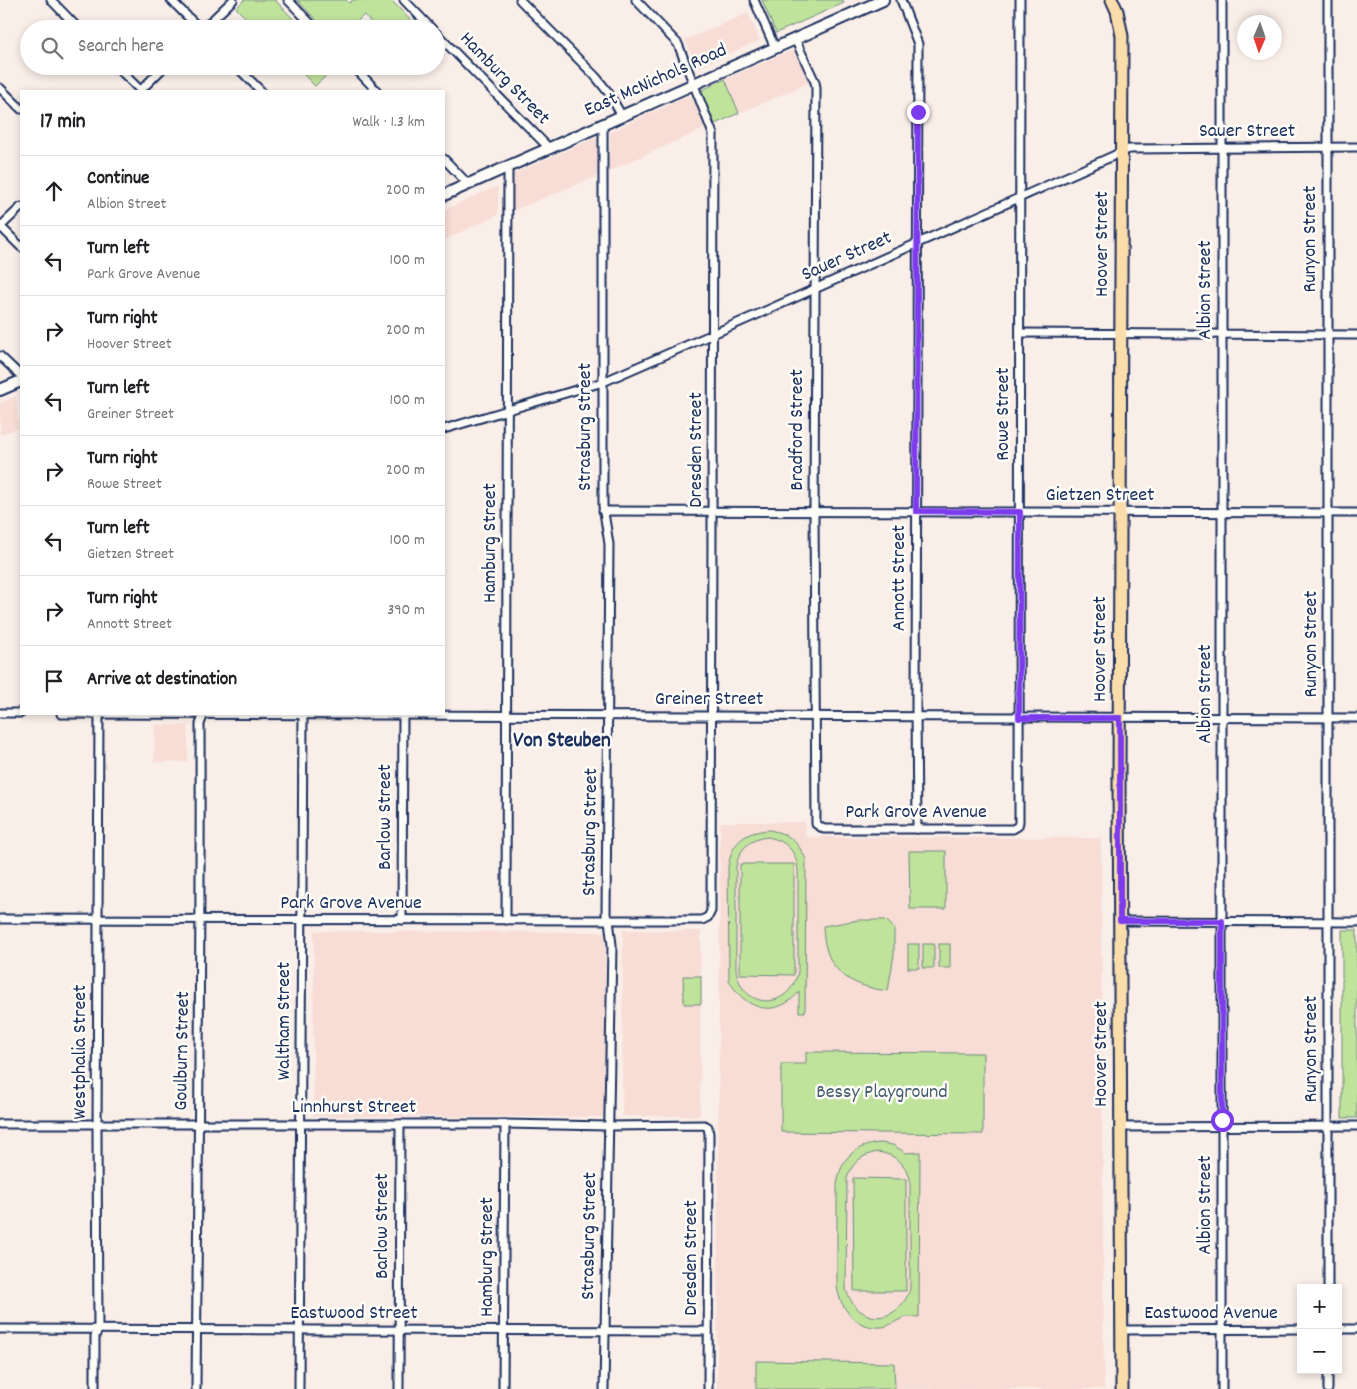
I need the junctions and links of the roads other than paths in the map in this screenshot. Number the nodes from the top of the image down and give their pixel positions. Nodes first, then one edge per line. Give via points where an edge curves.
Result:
1 (50, 0) edge
2 (171, 0) edge
3 (233, 0) edge
4 (288, 0) edge
5 (404, 0) edge
6 (520, 0) edge
7 (636, 0) edge
8 (754, 0) edge
9 (883, 0) edge
10 (901, 0) edge
11 (1020, 0) edge
12 (1112, 0) edge
13 (1222, 0) edge
14 (1328, 0) edge
15 (1118, 6) edge
16 (70, 20) edge
17 (192, 20) edge
18 (212, 20) edge
19 (307, 20) edge
20 (423, 20) edge
21 (795, 39) junction
22 (445, 42) edge
23 (775, 48) junction
24 (125, 75) edge
25 (156, 75) edge
26 (245, 75) edge
27 (362, 75) edge
28 (694, 84) junction
29 (0, 88) edge
30 (139, 90) edge
31 (141, 90) edge
32 (260, 90) edge
33 (376, 90) edge
34 (20, 108) edge
35 (622, 116) junction
36 (603, 124) junction
37 (1357, 147) edge
38 (549, 148) junction
39 (1221, 148) junction
40 (1327, 148) junction
41 (1122, 150) junction
42 (445, 160) edge
43 (508, 166) junction
44 (468, 184) junction
45 (445, 195) edge
46 (1020, 198) junction
47 (20, 208) edge
48 (0, 227) edge
49 (918, 243) junction
50 (20, 246) edge
51 (814, 289) junction
52 (1020, 333) junction
53 (713, 334) junction
54 (1121, 334) junction
55 (1222, 334) junction
56 (1327, 335) junction
57 (1357, 335) edge
58 (0, 356) edge
59 (20, 375) edge
60 (20, 381) edge
61 (602, 382) junction
62 (0, 390) edge
63 (507, 409) junction
64 (445, 429) edge
65 (713, 510) junction
66 (814, 510) junction
67 (603, 511) junction
68 (916, 511) junction
69 (1020, 512) junction
70 (1120, 512) junction
71 (1223, 512) junction
72 (1328, 513) junction
73 (1357, 513) edge
74 (0, 713) edge
75 (20, 713) edge
76 (445, 714) edge
77 (99, 715) edge
78 (204, 715) edge
79 (303, 715) edge
80 (403, 715) edge
81 (507, 715) junction
82 (712, 716) junction
83 (608, 717) junction
84 (815, 717) junction
85 (916, 717) junction
86 (1019, 718) junction
87 (1120, 718) junction
88 (1222, 718) junction
89 (1328, 718) junction
90 (1357, 718) edge
91 (817, 826) joint
92 (1016, 828) joint
93 (917, 829) junction
94 (0, 919) edge
95 (98, 920) junction
96 (201, 920) junction
97 (302, 920) junction
98 (402, 920) junction
99 (506, 920) junction
100 (609, 920) junction
101 (702, 920) joint
102 (1120, 921) junction
103 (1222, 921) junction
104 (1328, 921) junction
105 (1357, 922) edge
106 (0, 1124) edge
107 (198, 1124) junction
108 (301, 1124) junction
109 (400, 1124) junction
110 (505, 1124) junction
111 (97, 1125) junction
112 (608, 1126) junction
113 (1328, 1126) junction
114 (1357, 1126) edge
115 (708, 1127) joint
116 (1121, 1127) junction
117 (1222, 1127) junction
118 (1328, 1284) edge
119 (0, 1329) edge
120 (1297, 1329) edge
121 (1342, 1329) edge
122 (1357, 1329) edge
123 (98, 1330) junction
124 (300, 1330) junction
125 (399, 1330) junction
126 (504, 1330) junction
127 (1121, 1330) junction
128 (1222, 1330) junction
129 (197, 1331) junction
130 (605, 1331) junction
131 (708, 1331) junction
132 (1328, 1374) edge
133 (95, 1389) edge
134 (196, 1389) edge
135 (299, 1389) edge
136 (399, 1389) edge
137 (503, 1389) edge
138 (604, 1389) edge
139 (708, 1389) edge
140 (1122, 1389) edge
141 (1222, 1389) edge
142 (1328, 1389) edge

1 - 16 street
2 - 17 street
3 - 18 street
4 - 19 street
5 - 20 street, Hamburg Street
6 - 35 street via 596,77
7 - 28 street, Dresden Street via 678,44
8 - 23 street
9 - 21 street, East McNichols Road
10 - 49 street, Annott Street via 918,44
11 - 46 street, Rowe Street
12 - 15 main road, Hoover Street
13 - 39 street, Albion Street
14 - 40 street, Runyon Street
15 - 41 main road, Hoover Street via 1122,36
21 - 23 street, East McNichols Road
21 - 51 street, Bradford Street via 816,88
22 - 38 street, Hamburg Street
23 - 28 street, East McNichols Road
24 - 30 street
25 - 31 street
26 - 32 street
27 - 33 street
28 - 35 street, East McNichols Road
28 - 53 street, Dresden Street via 713,134
29 - 34 street
35 - 36 street, East McNichols Road
36 - 38 street, East McNichols Road
36 - 61 street, Strasburg Street
37 - 40 street, Sauer Street
38 - 43 street, East McNichols Road
39 - 40 street, Sauer Street
39 - 41 street, Sauer Street
39 - 55 street, Albion Street
40 - 56 street, Runyon Street
41 - 46 street, Sauer Street
41 - 54 main road, Hoover Street
42 - 44 street
43 - 44 street, East McNichols Road
43 - 63 street, Hamburg Street
44 - 45 street, East McNichols Road
46 - 49 street, Sauer Street
46 - 52 street, Rowe Street
47 - 48 street
48 - 50 street
49 - 51 street, Sauer Street
49 - 68 street, Annott Street
51 - 53 street, Sauer Street
51 - 66 street, Bradford Street
52 - 54 street
52 - 69 street, Rowe Street
53 - 61 street, Sauer Street
53 - 65 street, Dresden Street
54 - 55 street
54 - 70 main road, Hoover Street
55 - 56 street
55 - 71 street, Albion Street
56 - 57 street
56 - 72 street, Runyon Street
58 - 59 street
60 - 62 street
61 - 63 street, Sauer Street
61 - 67 street, Strasburg Street
63 - 64 street, Sauer Street
63 - 81 street, Hamburg Street
65 - 66 street, Gietzen Street
65 - 67 street, Gietzen Street
65 - 82 street, Dresden Street
66 - 68 street, Gietzen Street
66 - 84 street, Bradford Street
67 - 83 street, Strasburg Street via 608,544
68 - 69 street, Gietzen Street
68 - 85 street, Annott Street
69 - 70 street, Gietzen Street
69 - 86 street, Rowe Street
70 - 71 street, Gietzen Street
70 - 87 main road, Hoover Street
71 - 72 street, Gietzen Street
71 - 88 street, Albion Street
72 - 73 street, Gietzen Street
72 - 89 street, Runyon Street
74 - 75 street
76 - 81 street, Greiner Street
77 - 95 street, Westphalia Street
78 - 96 street, Goulburn Street via 200,724
79 - 97 street, Waltham Street
80 - 98 street, Barlow Street
81 - 83 street, Greiner Street
81 - 99 street, Hamburg Street
82 - 83 street, Greiner Street
82 - 84 street, Greiner Street
82 - 101 street, Dresden Street via 711,911
83 - 100 street, Strasburg Street via 606,915
84 - 85 street, Greiner Street
84 - 91 street, Bradford Street
85 - 86 street, Greiner Street
85 - 93 street, Annott Street
86 - 87 street, Greiner Street
86 - 92 street, Rowe Street via 1019,822
87 - 88 street, Greiner Street
87 - 102 main road, Hoover Street
88 - 89 street, Greiner Street
88 - 103 street, Albion Street
89 - 90 street, Greiner Street
89 - 104 street, Runyon Street
91 - 93 street, Park Grove Avenue via 824,829
92 - 93 street, Park Grove Avenue
94 - 95 street, Park Grove Avenue
95 - 96 street, Park Grove Avenue
95 - 111 street, Westphalia Street
96 - 97 street, Park Grove Avenue
96 - 107 street, Goulburn Street
97 - 98 street, Park Grove Avenue
97 - 108 street, Waltham Street
98 - 99 street, Park Grove Avenue
99 - 100 street, Park Grove Avenue
100 - 101 street, Park Grove Avenue
100 - 112 street, Strasburg Street via 612,945
102 - 103 street
102 - 116 main road, Hoover Street
103 - 104 street
103 - 117 street, Albion Street
104 - 105 street
104 - 113 street, Runyon Street
106 - 111 street, Linnhurst Street
107 - 108 street, Linnhurst Street
107 - 111 street, Linnhurst Street
107 - 129 street, Goulburn Street
108 - 109 street, Linnhurst Street
108 - 124 street, Waltham Street
109 - 110 street, Linnhurst Street
109 - 125 street, Barlow Street
110 - 112 street, Linnhurst Street
110 - 126 street, Hamburg Street
111 - 123 street, Westphalia Street
112 - 115 street, Linnhurst Street via 697,1124
112 - 130 street, Strasburg Street
113 - 114 street
113 - 117 street
113 - 118 street, Runyon Street
115 - 131 street, Dresden Street
116 - 117 street
116 - 127 main road, Hoover Street
117 - 128 street, Albion Street
119 - 123 street, Eastwood Street
120 - 128 street, Eastwood Avenue
121 - 122 street
123 - 129 street, Eastwood Street
123 - 133 street, Westphalia Street
124 - 125 street, Eastwood Street
124 - 129 street, Eastwood Street
124 - 135 street, Waltham Street
125 - 126 street, Eastwood Street
125 - 136 street, Barlow Street
126 - 130 street, Eastwood Street
126 - 137 street, Hamburg Street
127 - 128 street, Eastwood Avenue
127 - 140 main road, Hoover Street
128 - 141 street, Albion Street
129 - 134 street, Goulburn Street
130 - 131 street, Eastwood Street
130 - 138 street, Strasburg Street
131 - 139 street, Dresden Street
132 - 142 street

